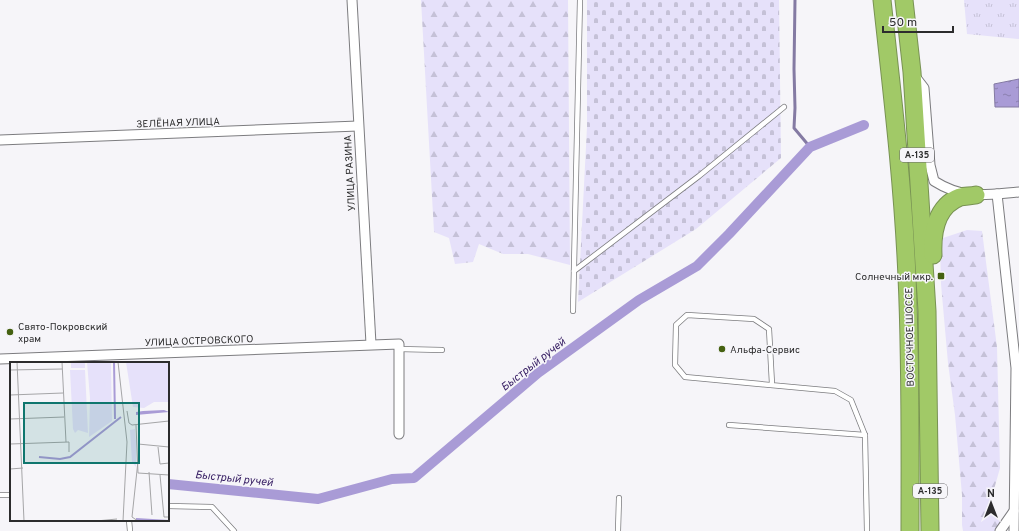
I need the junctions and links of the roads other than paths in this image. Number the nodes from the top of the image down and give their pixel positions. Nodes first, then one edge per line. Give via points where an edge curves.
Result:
1 (352, 0) edge
2 (580, 0) edge
3 (882, 0) edge
4 (904, 0) edge
5 (912, 72) junction
6 (784, 107) dead end
7 (358, 126) junction
8 (0, 140) edge
9 (1019, 192) edge
10 (997, 194) junction
11 (976, 195) junction
12 (574, 271) junction
13 (574, 311) dead end
14 (927, 311) junction
15 (371, 344) junction
16 (399, 346) junction
17 (442, 350) dead end
18 (0, 359) edge
19 (1017, 368) edge
20 (772, 384) junction
21 (729, 425) dead end
22 (399, 434) dead end
23 (864, 435) junction
24 (619, 498) dead end
25 (169, 506) edge
26 (1014, 511) junction
27 (129, 521) edge
28 (130, 531) edge
29 (234, 531) edge
30 (618, 531) edge
31 (867, 531) edge
32 (910, 531) edge
33 (930, 531) edge
34 (1000, 531) edge
35 (1014, 531) edge

1 - 7 street, УЛИЦА РАЗИНА
2 - 12 lane
3 - 32 highway, ВОСТОЧНОЕ ШОССЕ / А-135 via 896,126 907,276 910,349
4 - 5 highway, ВОСТОЧНОЕ ШОССЕ / А-135
5 - 11 street via 924,88 930,165 934,181 958,193
5 - 14 highway, ВОСТОЧНОЕ ШОССЕ / А-135
6 - 12 lane via 699,176
7 - 8 street, ЗЕЛЁНАЯ УЛИЦА
7 - 15 street, УЛИЦА РАЗИНА
9 - 10 street
10 - 11 street
10 - 19 street
11 - 14 highway via 960,198 948,205 940,215 932,241 932,295
12 - 13 lane
14 - 33 highway, ВОСТОЧНОЕ ШОССЕ / А-135
15 - 16 street, УЛИЦА ОСТРОВСКОГО
15 - 18 street, УЛИЦА ОСТРОВСКОГО
16 - 17 lane
16 - 22 street
19 - 26 street
20 - 20 lane via 769,330 754,319 687,315 676,325 675,365 685,377
20 - 23 lane via 836,391 851,400
21 - 23 lane
23 - 31 lane
24 - 30 lane
25 - 29 lane via 212,507
26 - 34 street
26 - 35 street
27 - 28 lane

